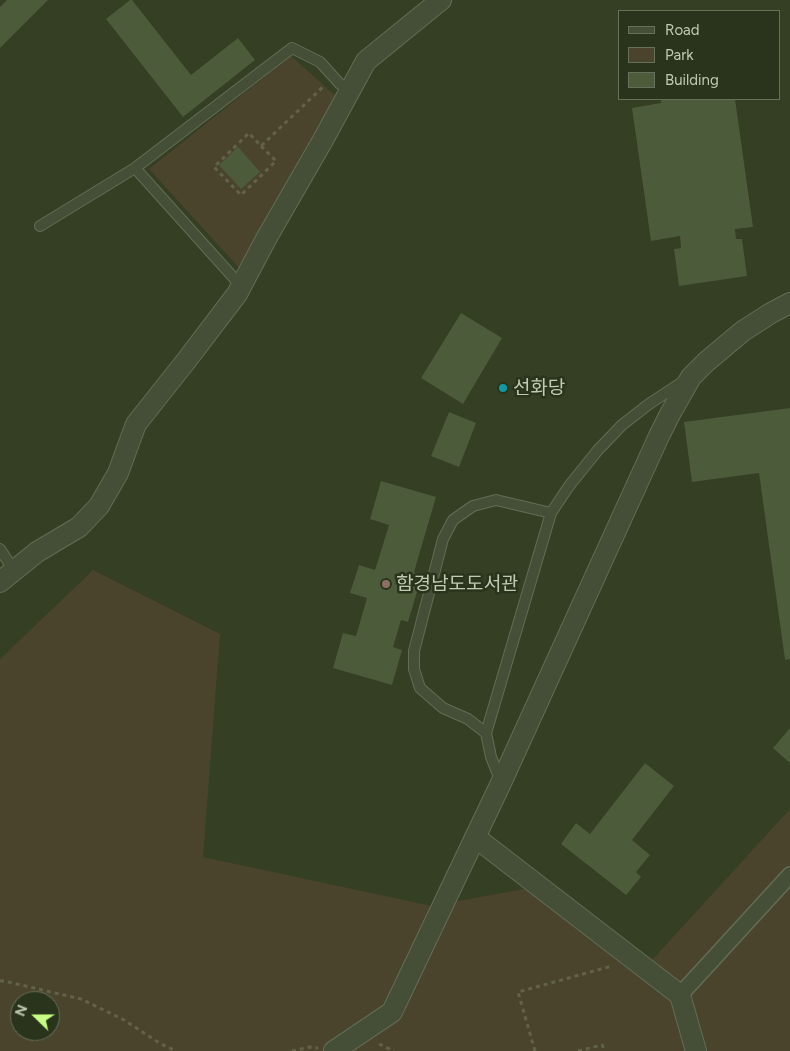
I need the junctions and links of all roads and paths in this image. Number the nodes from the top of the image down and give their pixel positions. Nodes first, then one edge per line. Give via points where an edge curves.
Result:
1 (441, 0) edge
2 (334, 78) junction
3 (351, 89) junction
4 (262, 146) junction
5 (135, 168) junction
6 (40, 226) dead end
7 (241, 286) junction
8 (790, 303) edge
9 (691, 377) junction
10 (552, 513) junction
11 (0, 549) edge
12 (7, 577) edge
13 (486, 733) junction
14 (501, 783) junction
15 (475, 837) junction
16 (790, 875) edge
17 (634, 960) junction
18 (0, 981) edge
19 (680, 995) junction
20 (176, 1051) edge
21 (292, 1051) edge
22 (334, 1051) edge
23 (535, 1051) edge
24 (578, 1051) edge
25 (605, 1051) edge
26 (696, 1051) edge

1 - 3 street via 366,61
2 - 3 lane
2 - 4 path
2 - 5 lane via 320,62 292,48
3 - 7 street
4 - 4 path via 276,161 241,195 214,166 249,133
5 - 6 lane
5 - 7 lane
7 - 12 street via 136,424 118,473 99,506 79,527 37,552
8 - 9 street via 744,330
9 - 10 lane via 622,425 598,450
9 - 14 street via 659,436
10 - 13 lane
10 - 13 lane via 496,500 472,506 453,520 443,539 414,651 414,670 420,688 443,708 468,719
11 - 12 lane
13 - 14 lane
14 - 15 street
15 - 17 street
15 - 22 street via 392,1012
16 - 19 street
17 - 19 street
17 - 23 path via 518,992
18 - 20 path via 81,999
19 - 26 street
21 - 22 path via 310,1047
24 - 25 path via 602,1045

